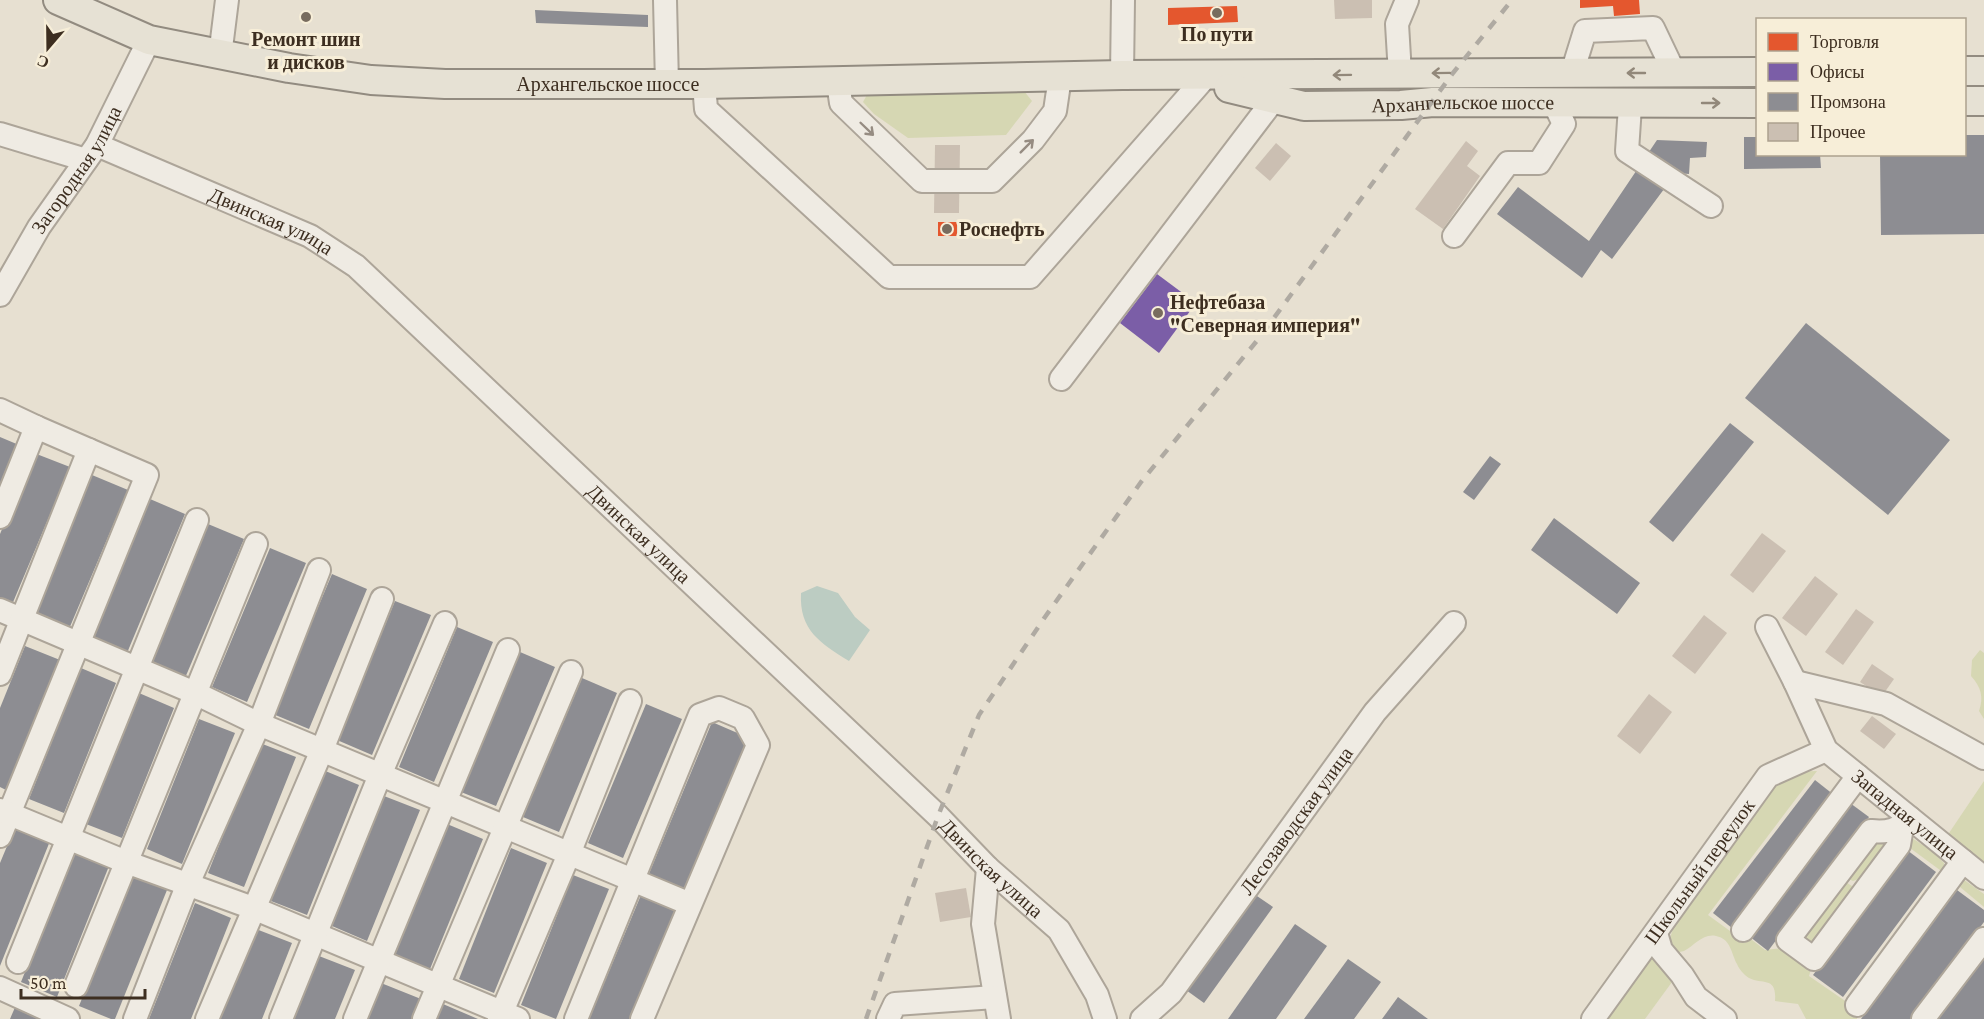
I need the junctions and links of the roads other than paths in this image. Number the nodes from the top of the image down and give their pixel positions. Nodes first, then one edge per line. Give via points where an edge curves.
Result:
1 (58, 0) edge
2 (226, 0) edge
3 (665, 0) edge
4 (1122, 0) edge
5 (1407, 0) edge
6 (149, 40) junction
7 (220, 56) junction
8 (1966, 71) edge
9 (1984, 71) edge
10 (1674, 72) junction
11 (1756, 72) edge
12 (1572, 73) junction
13 (1400, 74) junction
14 (1122, 75) junction
15 (1171, 75) junction
16 (1060, 77) junction
17 (838, 82) junction
18 (1201, 82) junction
19 (667, 84) junction
20 (704, 84) junction
21 (1285, 92) junction
22 (1966, 101) edge
23 (1984, 101) edge
24 (1564, 103) junction
25 (1675, 103) junction
26 (1756, 103) edge
27 (1401, 105) junction
28 (1630, 106) dead end
29 (0, 134) edge
30 (92, 153) junction
31 (1711, 206) dead end
32 (1454, 236) dead end
33 (0, 295) edge
34 (1061, 380) dead end
35 (0, 410) edge
36 (36, 427) junction
37 (89, 450) junction
38 (0, 517) edge
39 (197, 520) dead end
40 (256, 544) dead end
41 (319, 570) dead end
42 (382, 599) dead end
43 (0, 610) edge
44 (22, 620) junction
45 (445, 622) dead end
46 (1454, 623) dead end
47 (1767, 627) dead end
48 (80, 643) junction
49 (508, 650) dead end
50 (137, 669) junction
51 (571, 672) dead end
52 (0, 674) edge
53 (1795, 682) junction
54 (195, 693) junction
55 (630, 701) dead end
56 (259, 724) junction
57 (322, 750) junction
58 (1826, 750) junction
59 (1984, 758) edge
60 (380, 774) junction
61 (1858, 776) junction
62 (445, 802) junction
63 (5, 812) edge
64 (1906, 822) junction
65 (506, 828) junction
66 (0, 836) edge
67 (69, 838) junction
68 (569, 854) junction
69 (1963, 861) junction
70 (126, 862) junction
71 (988, 868) junction
72 (1984, 878) edge
73 (633, 880) junction
74 (187, 886) junction
75 (690, 904) junction
76 (253, 908) junction
77 (1743, 930) dead end
78 (1656, 933) junction
79 (316, 936) junction
80 (1984, 939) edge
81 (18, 962) dead end
82 (379, 963) junction
83 (76, 986) dead end
84 (438, 986) junction
85 (2, 995) edge
86 (995, 997) junction
87 (1857, 1005) dead end
88 (506, 1017) edge
89 (65, 1018) edge
90 (135, 1019) edge
91 (207, 1019) edge
92 (281, 1019) edge
93 (355, 1019) edge
94 (424, 1019) edge
95 (576, 1019) edge
96 (642, 1019) edge
97 (888, 1019) edge
98 (999, 1019) edge
99 (1105, 1019) edge
100 (1142, 1019) edge
101 (1593, 1019) edge
102 (1725, 1019) edge
103 (1923, 1019) edge

1 - 6 main road, Архангельское шоссе
2 - 7 street
3 - 19 street
4 - 14 street
5 - 13 street via 1397,24
6 - 7 main road, Архангельское шоссе
6 - 30 street, Загородная улица
7 - 19 main road, Архангельское шоссе via 371,80
8 - 9 main road
10 - 11 main road, Архангельское шоссе
10 -> 12 main road, Архангельское шоссе
10 - 12 street via 1653,28 1586,31
10 - 25 main road
12 -> 13 main road, Архангельское шоссе
12 - 24 main road
13 -> 21 main road, Архангельское шоссе
13 - 27 main road
14 - 15 main road, Архангельское шоссе
14 - 16 main road, Архангельское шоссе
15 - 18 main road, Архангельское шоссе
15 - 21 main road, Архангельское шоссе
16 - 17 main road, Архангельское шоссе
17 -> 16 street via 841,103 922,181 992,181 1033,140 1055,111
17 - 20 main road, Архангельское шоссе
18 - 20 street via 1030,278 889,277 706,110
18 - 21 main road, Архангельское шоссе
19 - 20 main road, Архангельское шоссе
21 - 27 main road, Архангельское шоссе via 1304,106
21 - 34 street
22 - 23 main road
24 - 25 main road, Архангельское шоссе
24 - 27 main road, Архангельское шоссе
24 - 32 street via 1564,124 1539,163 1508,163
25 -> 26 main road, Архангельское шоссе
28 - 31 street via 1627,151
29 - 30 street, Двинская улица
30 - 33 street, Загородная улица via 39,227
30 - 71 street, Двинская улица via 310,236 356,266 920,799
35 - 36 street
36 - 37 street
36 - 38 street
37 - 44 street
37 - 48 street via 147,475
39 - 50 street
40 - 54 street
41 - 56 street
42 - 57 street
43 - 44 street
44 - 48 street
44 - 52 street
45 - 60 street
46 - 100 street, Лесозаводская улица via 1375,712 1171,993
47 - 53 street
48 - 50 street
48 - 63 street
49 - 62 street
50 - 54 street
50 - 67 street
51 - 65 street
53 - 58 street
53 - 59 street via 1886,704
54 - 56 street
54 - 70 street
55 - 68 street
56 - 57 street
56 - 74 street
57 - 60 street
57 - 76 street
58 - 61 street, Западная улица
58 - 78 street, Школьный переулок via 1768,776
60 - 62 street
60 - 79 street
61 - 64 street, Западная улица
61 - 77 street
62 - 65 street
62 - 82 street
63 - 66 street
63 - 67 street
64 - 64 street via 1888,832 1871,831 1788,940 1814,959 1899,845
64 - 69 street, Западная улица
65 - 68 street
65 - 84 street
67 - 70 street
67 - 81 street
68 - 73 street
68 - 88 street
69 - 72 street, Западная улица
69 - 87 street
70 - 74 street
70 - 83 street
71 - 86 street via 983,924
71 - 99 street, Двинская улица via 1059,930 1097,995
73 - 75 street
73 - 75 street via 700,716 719,708 735,714 743,718 758,745
73 - 95 street
74 - 76 street
74 - 90 street
75 - 96 street
76 - 79 street
76 - 91 street
78 - 101 street, Школьный переулок
78 - 102 street via 1661,950 1696,997
79 - 82 street
79 - 92 street
80 - 103 street
82 - 84 street
82 - 93 street
84 - 88 street
84 - 94 street
85 - 89 street
86 - 97 street via 895,1004
86 - 98 street

